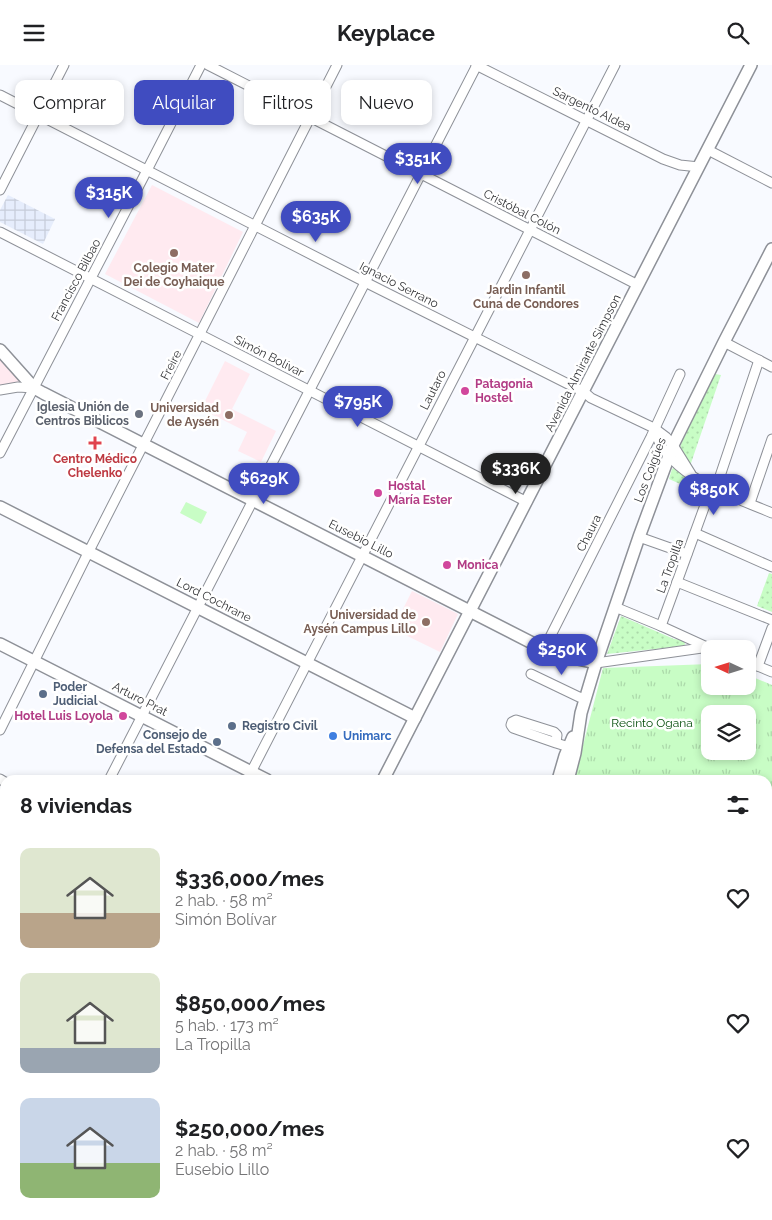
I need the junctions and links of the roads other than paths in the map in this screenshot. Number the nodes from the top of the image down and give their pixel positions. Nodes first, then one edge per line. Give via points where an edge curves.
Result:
1 (64, 65) edge
2 (201, 65) edge
3 (208, 65) edge
4 (338, 65) edge
5 (477, 65) edge
6 (615, 65) edge
7 (749, 66) edge
8 (56, 80) edge
9 (330, 80) edge
10 (244, 83) edge
11 (0, 95) edge
12 (15, 102) edge
13 (586, 120) junction
14 (33, 125) edge
15 (60, 125) edge
16 (307, 125) edge
17 (327, 125) edge
18 (708, 150) junction
19 (699, 167) junction
20 (147, 170) junction
21 (421, 173) junction
22 (772, 183) edge
23 (0, 190) edge
24 (255, 225) junction
25 (530, 229) junction
26 (0, 232) edge
27 (772, 249) edge
28 (767, 269) edge
29 (91, 278) junction
30 (365, 282) junction
31 (638, 285) junction
32 (200, 335) junction
33 (475, 337) junction
34 (724, 342) junction
35 (0, 350) edge
36 (759, 360) junction
37 (772, 367) edge
38 (680, 374) dead end
39 (34, 388) junction
40 (0, 390) edge
41 (309, 390) junction
42 (584, 392) junction
43 (654, 428) junction
44 (772, 439) edge
45 (144, 444) junction
46 (419, 446) junction
47 (671, 451) junction
48 (0, 453) edge
49 (713, 488) junction
50 (253, 500) junction
51 (527, 502) junction
52 (750, 503) junction
53 (0, 507) edge
54 (772, 513) edge
55 (695, 533) junction
56 (639, 537) junction
57 (88, 553) junction
58 (687, 554) junction
59 (362, 555) junction
60 (772, 567) edge
61 (677, 581) junction
62 (614, 607) junction
63 (198, 608) junction
64 (470, 610) junction
65 (772, 620) edge
66 (661, 626) junction
67 (772, 628) edge
68 (0, 644) edge
69 (701, 644) edge
70 (544, 649) junction
71 (701, 649) edge
72 (34, 661) junction
73 (307, 663) junction
74 (596, 663) junction
75 (758, 666) joint
76 (772, 672) edge
77 (531, 674) dead end
78 (584, 699) junction
79 (581, 713) junction
80 (142, 716) junction
81 (415, 718) junction
82 (0, 730) edge
83 (556, 743) junction
84 (569, 747) junction
85 (112, 775) edge
86 (247, 775) edge
87 (250, 775) edge
88 (386, 775) edge
89 (559, 775) edge
90 (569, 775) edge

1 - 8 street
2 - 20 street, Francisco Bilbao
3 - 10 street, Cristóbal Colón
4 - 9 street, Freire
5 - 13 street, Sargento Aldea
5 - 21 street
6 - 13 street, Lautaro
7 - 18 main road, Avenida Almirante Simpson
11 - 12 street, Ignacio Serrano
13 - 19 street, Sargento Aldea via 669,162
13 - 25 street, Lautaro
14 - 23 street
15 - 20 street, Ignacio Serrano
16 - 24 street, Freire
17 - 21 street, Cristóbal Colón
18 - 19 main road, Avenida Almirante Simpson
18 - 22 street
19 - 31 main road, Avenida Almirante Simpson
20 - 24 street, Ignacio Serrano
20 - 29 street, Francisco Bilbao
21 - 25 street, Cristóbal Colón
21 - 30 street
24 - 30 street, Ignacio Serrano
24 - 32 street, Freire
25 - 31 street, Cristóbal Colón
25 - 33 street, Lautaro
26 - 29 street, Simón Bolívar
27 - 28 main road, Los Coigües
28 - 34 main road, Los Coigües
29 - 32 street, Simón Bolívar
29 - 39 street, Francisco Bilbao
30 - 33 street, Ignacio Serrano
30 - 41 street
31 - 42 main road, Avenida Almirante Simpson
32 - 41 street, Simón Bolívar
32 - 45 street, Freire
33 - 42 street, Ignacio Serrano
33 - 46 street, Lautaro
34 - 36 street
34 - 47 main road, Los Coigües
35 - 39 main road, Eusebio Lillo
36 - 37 street
36 - 49 street, La Tropilla
38 - 43 street, Chaura
39 - 40 street
39 - 45 main road, Eusebio Lillo
39 - 48 street, Francisco Bilbao
41 - 46 street, Simón Bolívar
41 - 50 street
42 - 43 street, Ignacio Serrano
42 - 51 main road, Avenida Almirante Simpson
43 - 47 street via 663,449
43 - 70 street, Chaura
44 - 52 street
45 - 50 main road, Eusebio Lillo
45 - 57 street, Freire
46 - 51 street, Simón Bolívar
46 - 59 street, Lautaro
47 - 49 street via 691,475
47 - 56 main road, Los Coigües
49 - 52 street
49 - 55 street, La Tropilla
50 - 59 main road, Eusebio Lillo
50 - 63 street
51 - 64 main road, Avenida Almirante Simpson
52 - 54 street
53 - 57 main road, Lord Cochrane
55 - 58 street, La Tropilla
55 - 60 street
56 - 58 street
56 - 62 main road, Los Coigües
57 - 63 main road, Lord Cochrane
57 - 72 street, Freire
58 - 61 street, La Tropilla
59 - 64 main road, Eusebio Lillo
59 - 73 street, Lautaro
61 - 65 street
61 - 66 street, La Tropilla
62 - 66 street, Eusebio Lillo
62 - 74 main road, Los Coigües
63 - 73 main road, Lord Cochrane
63 - 80 street
64 - 70 main road, Eusebio Lillo
64 - 81 main road, Avenida Almirante Simpson
66 - 69 street, Eusebio Lillo
67 - 75 street
68 - 72 main road, Arturo Prat
70 - 74 main road, Eusebio Lillo via 564,657
71 - 74 street, Eusebio Lillo
72 - 80 main road, Arturo Prat
72 - 82 street, Freire
73 - 81 main road, Lord Cochrane
73 - 87 street, Lautaro
74 - 78 main road, Los Coigües
75 - 76 street
77 - 78 street
78 - 79 main road, Los Coigües
79 - 84 main road, Los Coigües
79 - 90 main road, Los Coigües
80 - 85 street
80 - 86 main road, Arturo Prat
81 - 88 main road, Avenida Almirante Simpson
83 - 83 street via 513,728 511,723 516,720 554,732 558,735
83 - 84 street
84 - 89 main road, Los Coigües

